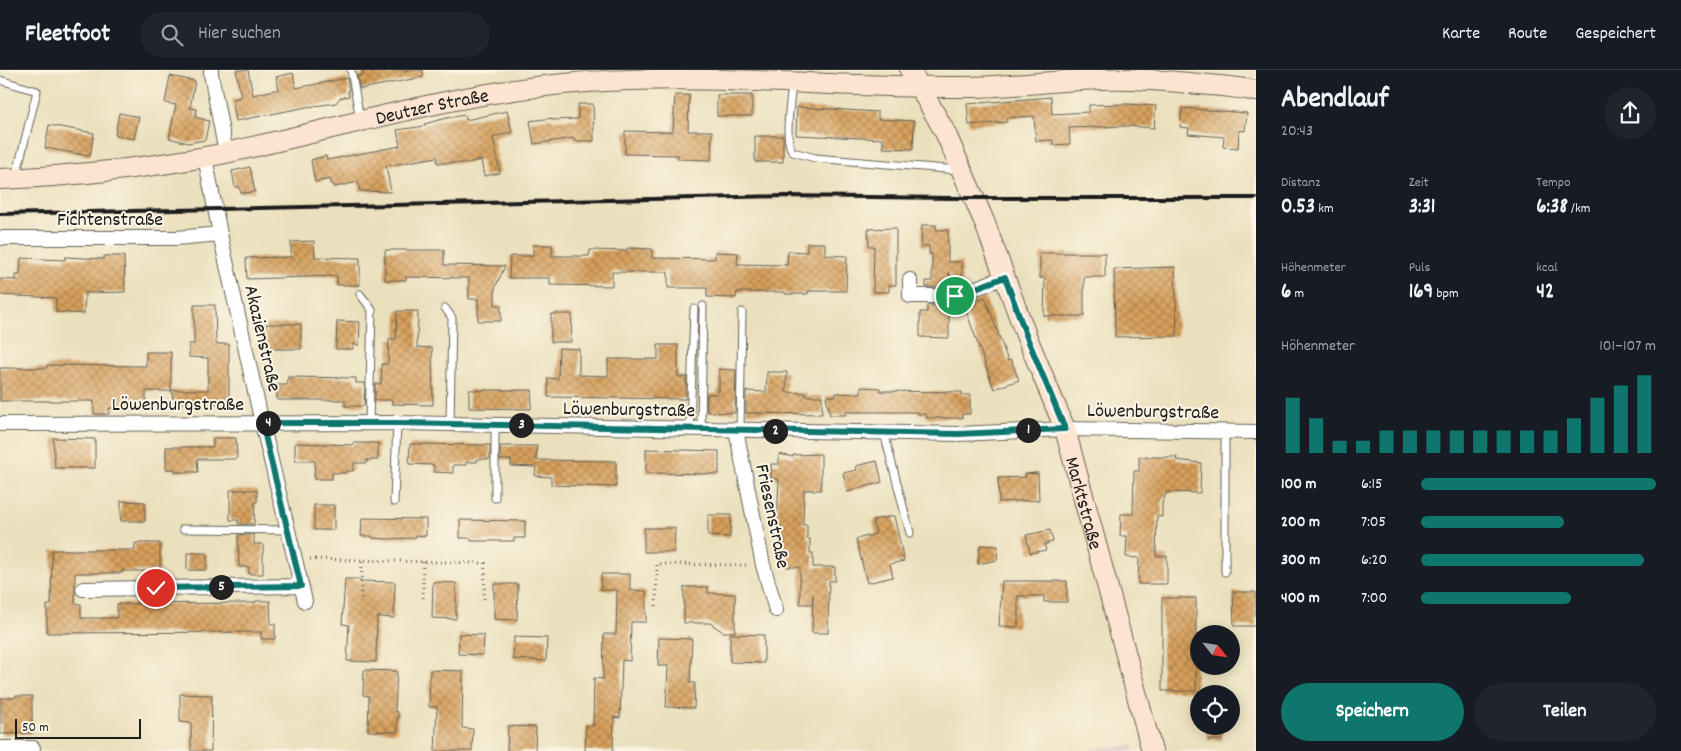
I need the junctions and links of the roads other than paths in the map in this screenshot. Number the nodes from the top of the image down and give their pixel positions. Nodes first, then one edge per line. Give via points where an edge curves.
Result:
1 (212, 70) edge
2 (351, 70) edge
3 (855, 70) edge
4 (910, 70) edge
5 (627, 75) edge
6 (0, 80) edge
7 (792, 81) junction
8 (834, 83) junction
9 (920, 87) junction
10 (1256, 91) edge
11 (360, 122) junction
12 (226, 153) junction
13 (205, 157) junction
14 (961, 170) junction
15 (8, 179) edge
16 (220, 234) junction
17 (0, 238) edge
18 (1005, 277) junction
19 (910, 280) dead end
20 (360, 294) dead end
21 (703, 306) dead end
22 (445, 308) dead end
23 (694, 309) dead end
24 (742, 312) dead end
25 (262, 423) junction
26 (369, 423) junction
27 (397, 423) junction
28 (0, 424) edge
29 (450, 424) junction
30 (495, 425) junction
31 (696, 429) junction
32 (1065, 429) junction
33 (738, 430) junction
34 (1225, 432) junction
35 (1256, 432) edge
36 (884, 433) junction
37 (494, 498) dead end
38 (394, 502) dead end
39 (183, 530) dead end
40 (288, 530) junction
41 (910, 533) dead end
42 (1225, 572) dead end
43 (301, 586) junction
44 (83, 589) dead end
45 (305, 601) dead end
46 (776, 610) dead end
47 (0, 748) edge
48 (33, 748) dead end
49 (1152, 751) edge

1 - 12 street
2 - 11 lane
3 - 8 main road
4 - 9 main road, Marktstraße
5 - 7 main road, Deutzer Straße
5 - 11 main road, Deutzer Straße via 498,92
6 - 15 lane via 37,91
7 - 8 main road, Deutzer Straße
7 - 14 lane via 788,135 793,152 815,158
8 - 9 main road, Deutzer Straße
9 - 10 main road, Deutzer Straße via 1105,79 1157,80
9 - 14 main road, Marktstraße
11 - 12 main road, Deutzer Straße
12 - 13 main road, Deutzer Straße
13 - 15 main road, Deutzer Straße via 106,171
13 - 16 street, Akazienstraße
14 - 18 main road, Marktstraße
16 - 17 street, Fichtenstraße via 176,238
16 - 25 street, Akazienstraße
18 - 19 street via 955,296 910,296
18 - 32 main road, Marktstraße
20 - 26 lane via 372,310
21 - 31 lane
22 - 29 lane via 452,318
23 - 31 lane
24 - 33 lane
25 - 26 street, Löwenburgstraße
25 - 28 street, Löwenburgstraße
25 - 40 street, Akazienstraße
26 - 27 street, Löwenburgstraße
27 - 29 street, Löwenburgstraße
27 - 38 lane
29 - 30 street, Löwenburgstraße
30 - 31 street, Löwenburgstraße
30 - 37 lane
31 - 33 street, Löwenburgstraße
32 - 34 street, Löwenburgstraße
32 - 36 street, Löwenburgstraße via 958,434
32 - 49 main road, Marktstraße
33 - 36 street, Löwenburgstraße
33 - 46 street, Friesenstraße via 763,565
34 - 35 street, Löwenburgstraße
34 - 42 lane
36 - 41 lane
39 - 40 lane
40 - 43 street, Akazienstraße
43 - 44 street
43 - 45 street, Akazienstraße
47 - 48 street

